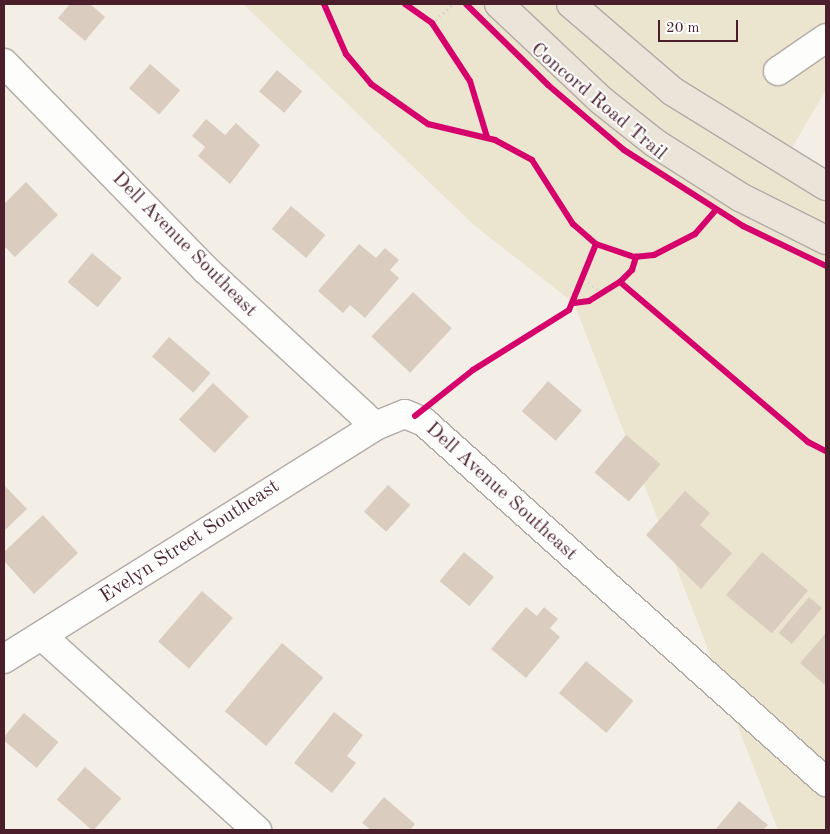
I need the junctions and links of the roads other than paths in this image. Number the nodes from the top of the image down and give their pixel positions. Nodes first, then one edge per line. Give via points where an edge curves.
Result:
1 (499, 4) edge
2 (571, 4) edge
3 (826, 38) edge
4 (4, 64) edge
5 (778, 71) dead end
6 (826, 186) edge
7 (826, 240) edge
8 (375, 426) junction
9 (42, 636) junction
10 (4, 659) edge
11 (826, 782) edge
12 (257, 830) edge

1 - 7 main road via 602,101 655,143 740,198
2 - 6 main road via 672,91
3 - 5 street
4 - 8 street, Dell Avenue Southeast via 205,269
8 - 9 street, Evelyn Street Southeast
8 - 11 street, Dell Avenue Southeast via 405,414 415,416
9 - 10 street, Evelyn Street Southeast
9 - 12 street

